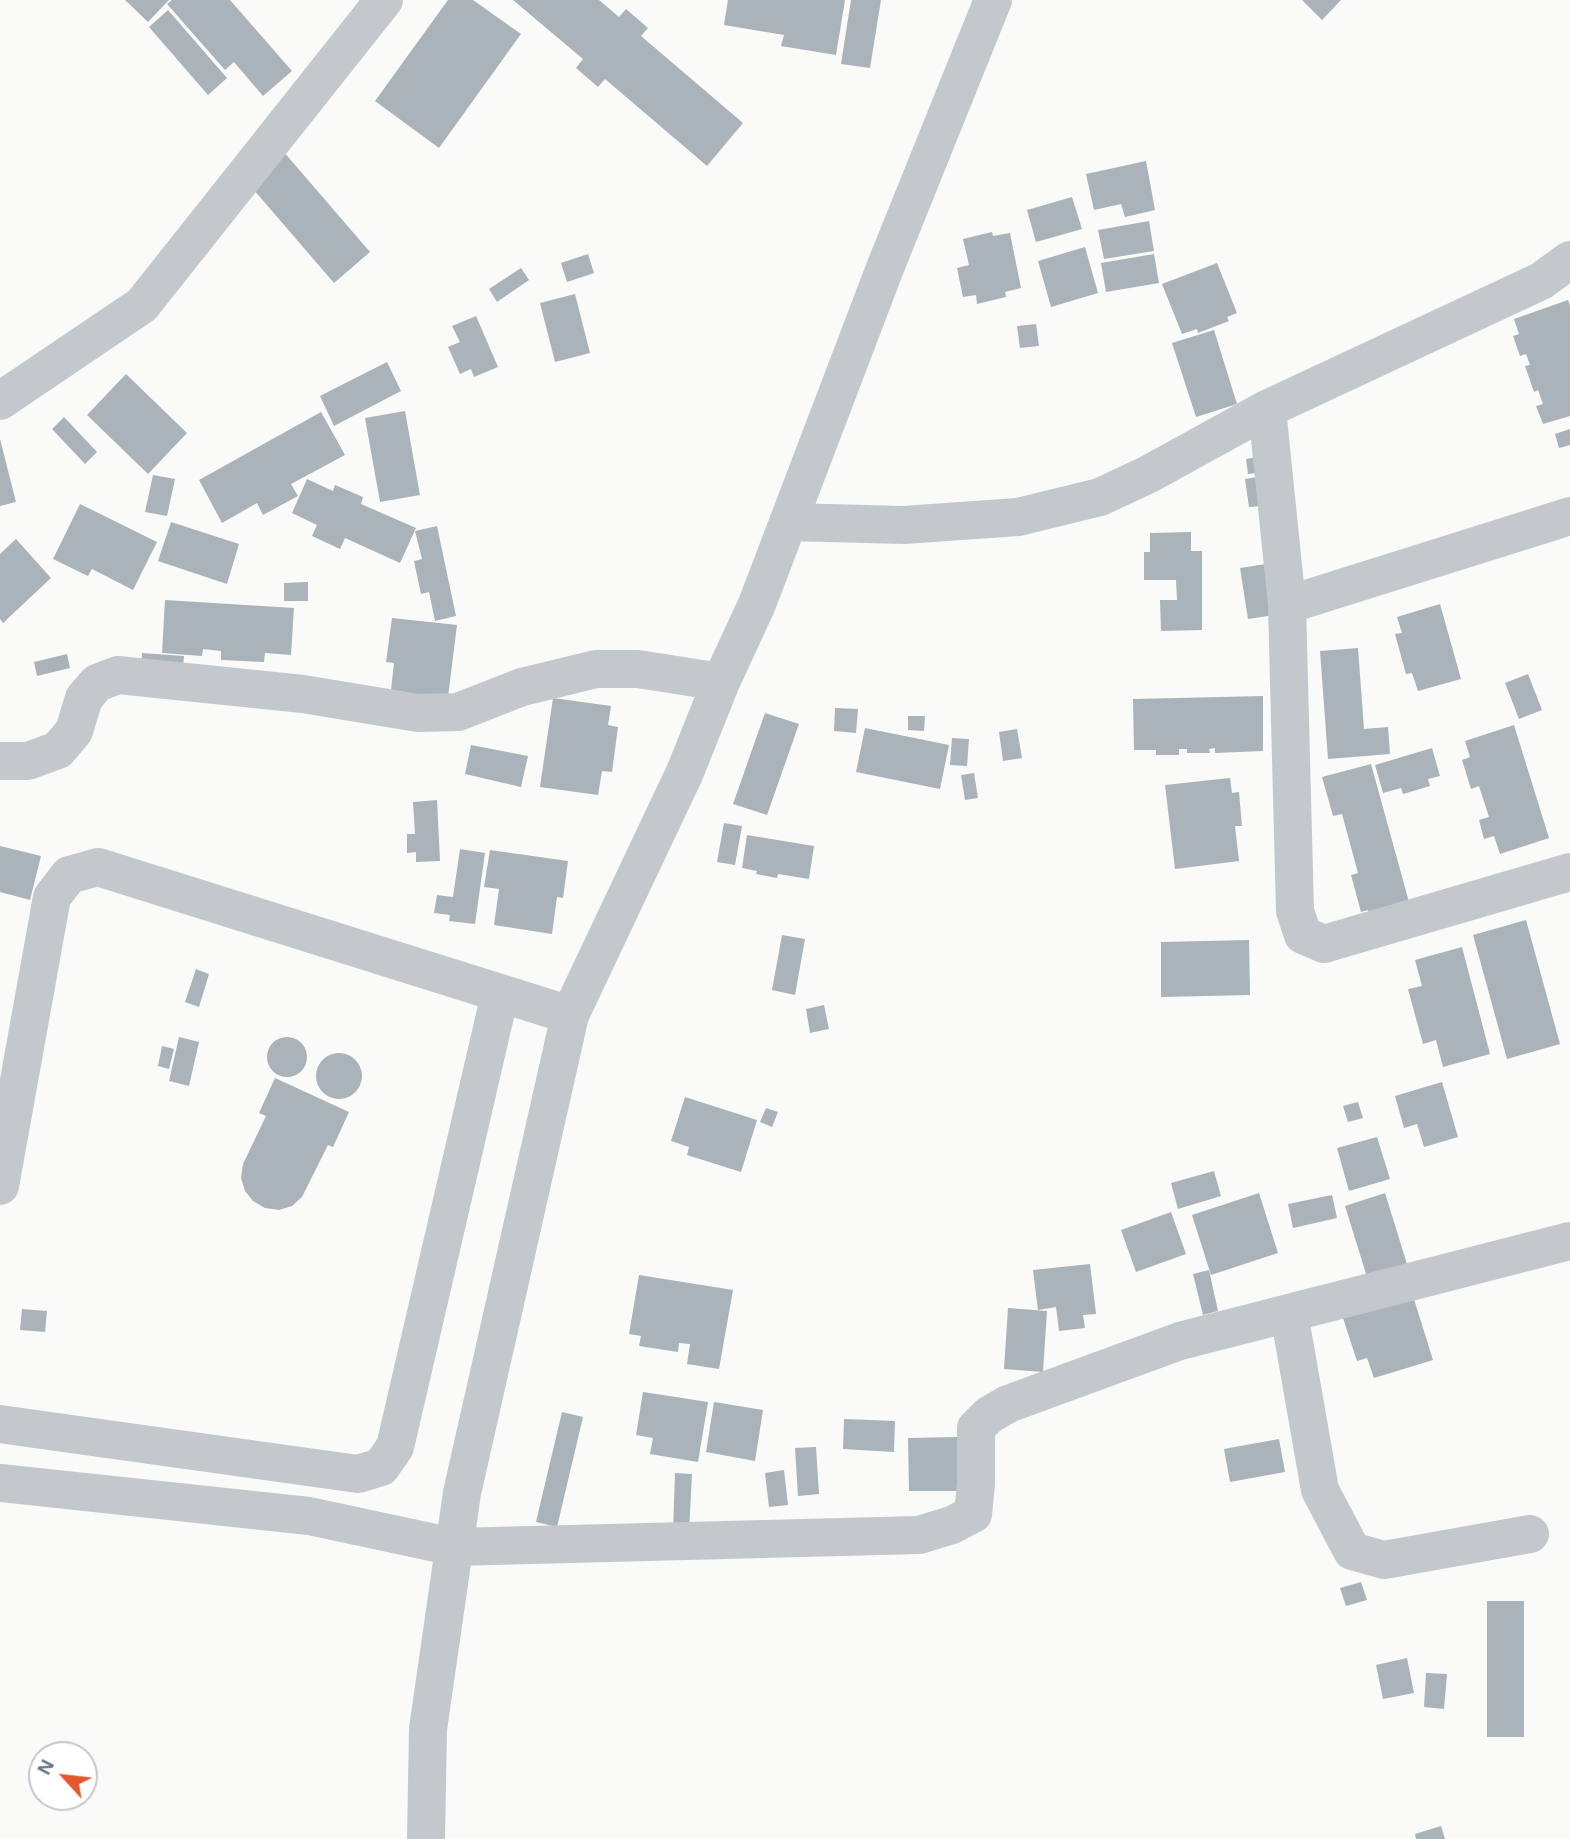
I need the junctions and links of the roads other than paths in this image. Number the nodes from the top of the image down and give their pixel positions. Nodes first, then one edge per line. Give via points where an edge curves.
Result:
1 (384, 0) edge
2 (993, 0) edge
3 (1570, 260) edge
4 (0, 401) edge
5 (1268, 409) junction
6 (1570, 516) edge
7 (788, 522) junction
8 (1287, 605) junction
9 (721, 682) junction
10 (0, 761) edge
11 (1570, 872) edge
12 (500, 994) junction
13 (570, 1015) junction
14 (0, 1186) edge
15 (1570, 1241) edge
16 (1289, 1312) junction
17 (0, 1424) edge
18 (0, 1483) edge
19 (1530, 1534) dead end
20 (454, 1547) junction
21 (426, 1839) edge

1 - 4 street via 142,305
2 - 7 street
3 - 5 street via 1541,281
5 - 7 street via 1100,497 1018,517 904,525
5 - 8 street
6 - 8 street
7 - 9 street
8 - 11 street via 1295,911 1303,935 1324,944
9 - 10 street via 596,669 522,687 458,712 418,713 303,694 118,675 97,683 85,698 74,732 58,750 28,761
9 - 13 street via 685,772
12 - 13 street
12 - 14 street via 98,867 69,876 52,897
12 - 17 street via 395,1447 381,1467 358,1474
13 - 20 street via 462,1493
15 - 16 street
16 - 19 street via 1320,1490 1352,1551 1384,1560
16 - 20 street via 1180,1341 989,1415 976,1428 973,1514 919,1535
18 - 20 street via 309,1517
20 - 21 street via 428,1728

